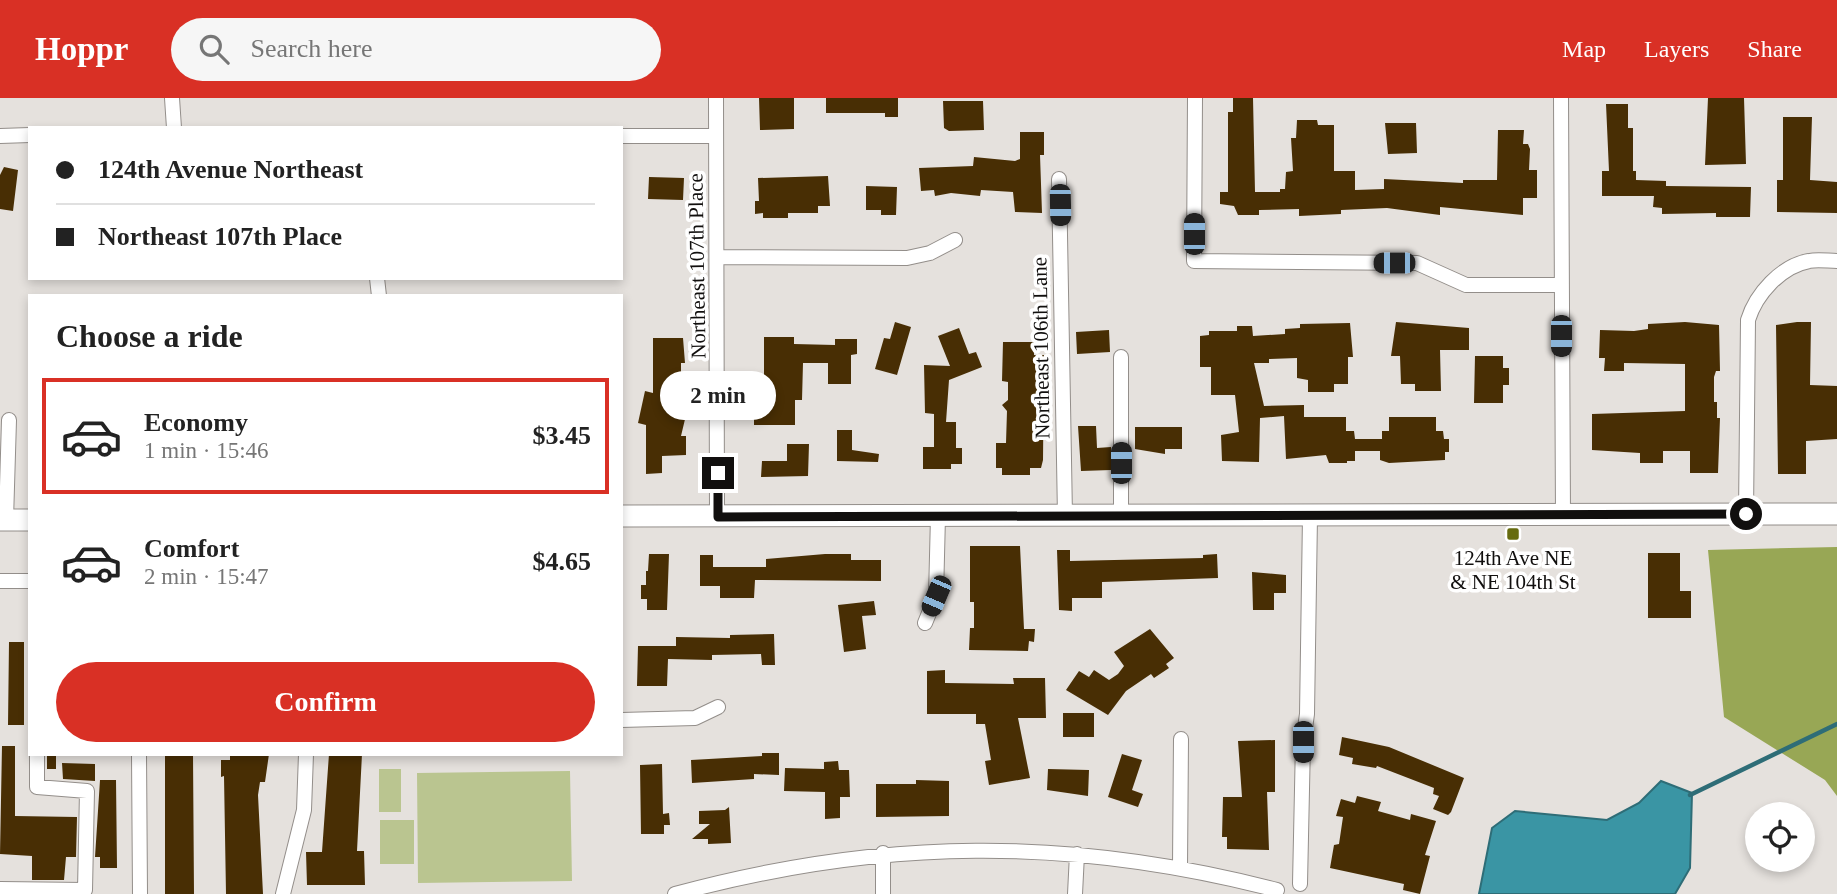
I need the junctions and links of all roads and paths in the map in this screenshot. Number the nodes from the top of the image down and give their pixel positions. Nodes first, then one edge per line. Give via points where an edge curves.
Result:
1 (172, 98) edge
2 (716, 98) edge
3 (1195, 98) edge
4 (1561, 98) edge
5 (174, 126) edge
6 (0, 135) edge
7 (28, 135) edge
8 (623, 136) edge
9 (716, 136) junction
10 (1059, 179) dead end
11 (955, 240) dead end
12 (718, 257) junction
13 (1837, 261) edge
14 (1561, 285) junction
15 (1121, 357) dead end
16 (9, 420) dead end
17 (1746, 514) junction
18 (1837, 514) edge
19 (1563, 515) junction
20 (623, 516) edge
21 (938, 516) junction
22 (1065, 516) junction
23 (1121, 516) junction
24 (1310, 516) junction
25 (718, 517) junction
26 (3, 520) edge
27 (28, 520) edge
28 (0, 581) edge
29 (28, 581) edge
30 (925, 623) dead end
31 (718, 706) dead end
32 (623, 720) edge
33 (1181, 739) dead end
34 (37, 756) edge
35 (139, 756) edge
36 (306, 756) edge
37 (883, 853) junction
38 (1076, 854) junction
39 (1180, 867) junction
40 (0, 889) edge
41 (1302, 889) edge
42 (1276, 892) edge
43 (141, 894) edge
44 (283, 894) edge
45 (675, 894) edge
46 (883, 894) edge
47 (1075, 894) edge

1 - 5 street
2 - 9 street, Northeast 107th Place
3 - 14 street via 1194,261 1417,263 1466,285
4 - 14 street
6 - 7 street
8 - 9 street
9 - 12 street, Northeast 107th Place
10 - 22 street, Northeast 106th Lane
11 - 12 street via 907,258
12 - 25 street, Northeast 107th Place
13 - 17 street via 1795,266 1765,287 1753,305 1748,320
14 - 19 street
15 - 23 street
16 - 26 street
17 - 18 main road
17 - 19 main road
19 - 24 main road
20 - 25 main road
21 - 22 main road
21 - 25 main road
21 - 30 street via 936,596
22 - 23 main road
23 - 24 main road
24 - 41 street
26 - 27 main road
28 - 29 street
31 - 32 street via 695,719
33 - 39 street
34 - 40 street via 37,787 87,791 85,890
35 - 43 street
36 - 44 street via 304,810
37 - 38 street via 955,849
37 - 45 street via 764,872
37 - 46 street
38 - 39 street
38 - 47 street
39 - 42 street
41 - 42 street via 1290,883

